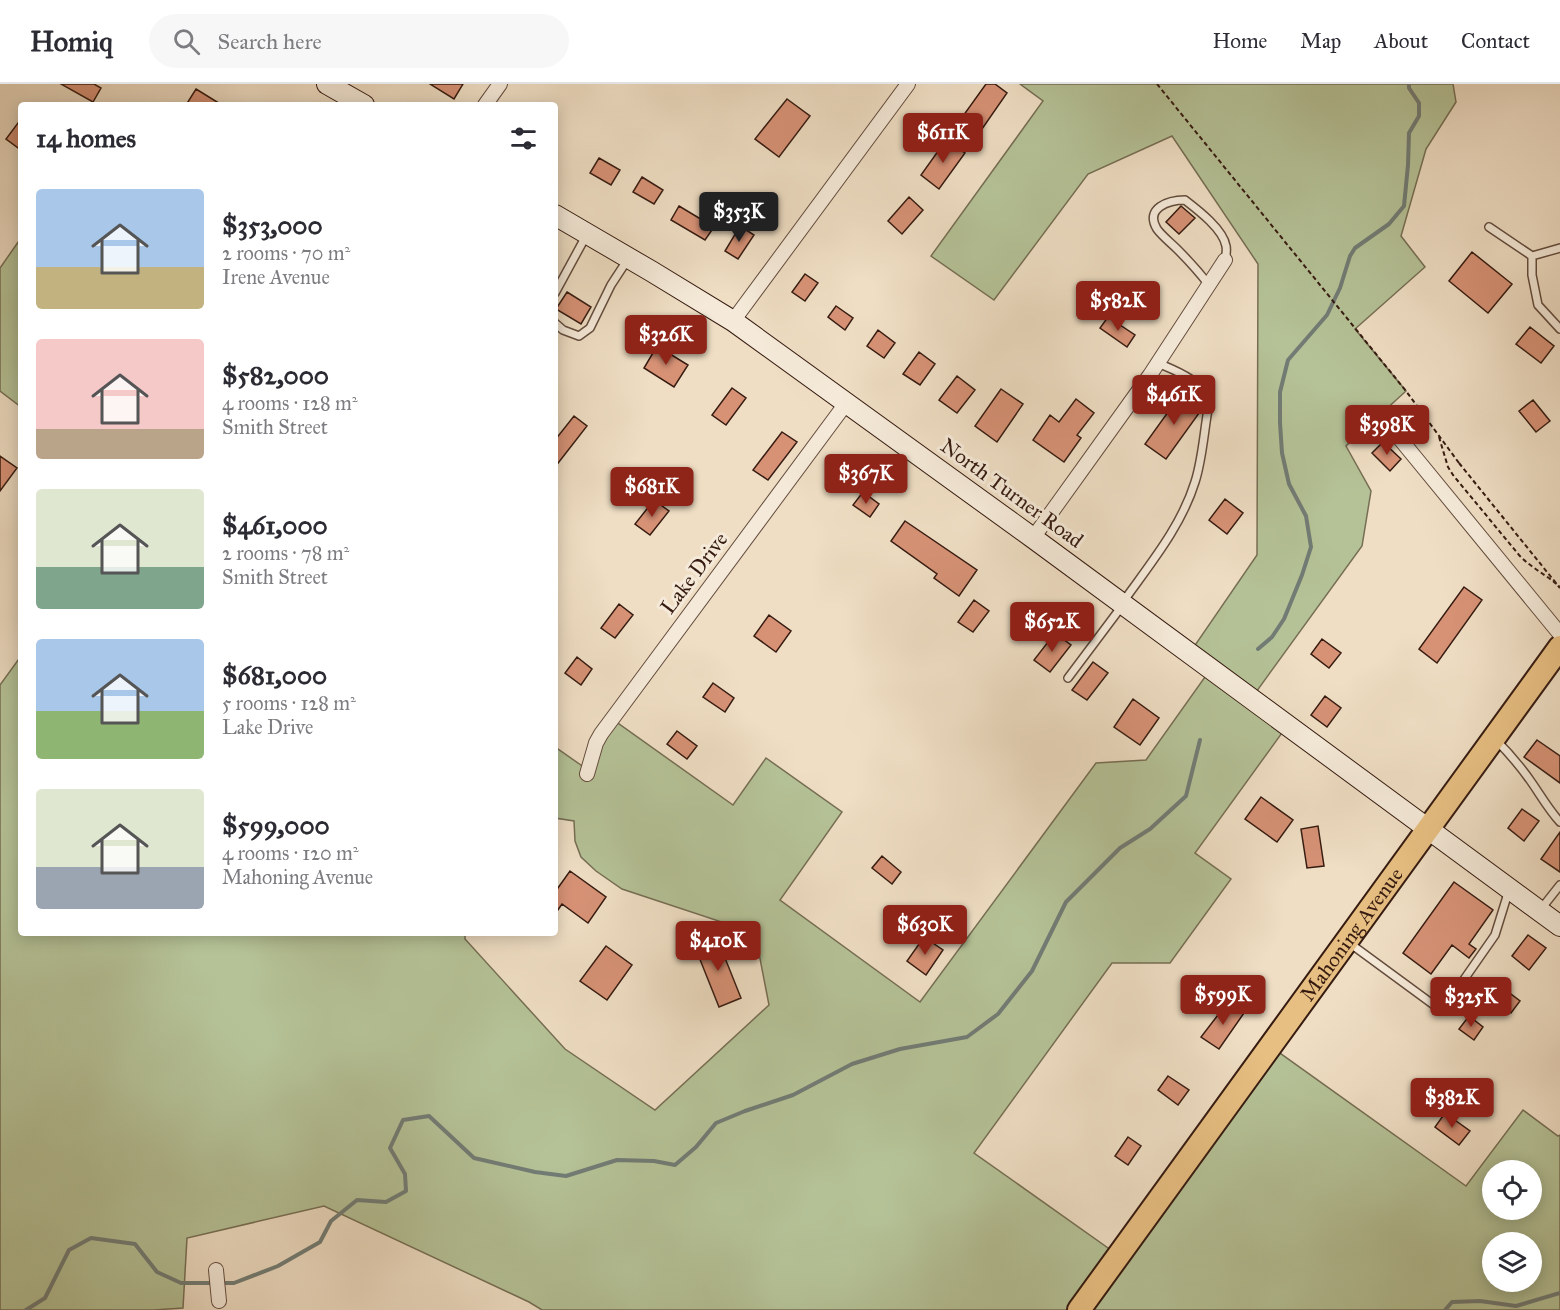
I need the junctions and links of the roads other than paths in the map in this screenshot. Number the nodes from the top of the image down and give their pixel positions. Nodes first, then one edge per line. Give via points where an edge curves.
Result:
1 (327, 84) edge
2 (500, 84) edge
3 (908, 84) edge
4 (359, 102) edge
5 (486, 102) edge
6 (558, 217) edge
7 (1489, 227) dead end
8 (587, 234) junction
9 (1560, 248) edge
10 (1532, 256) junction
11 (628, 258) junction
12 (1225, 260) joint
13 (1209, 285) junction
14 (558, 287) edge
15 (733, 321) junction
16 (558, 326) edge
17 (1560, 329) edge
18 (1157, 363) junction
19 (847, 402) junction
20 (1396, 434) dead end
21 (1034, 538) junction
22 (1122, 604) junction
23 (1560, 634) edge
24 (1560, 648) edge
25 (1068, 678) dead end
26 (1494, 738) junction
27 (587, 774) dead end
28 (1560, 822) edge
29 (1427, 829) junction
30 (1560, 885) edge
31 (1509, 889) junction
32 (1539, 911) junction
33 (1560, 926) edge
34 (1346, 941) junction
35 (216, 1270) dead end
36 (219, 1301) dead end
37 (1079, 1310) edge

1 - 4 street
2 - 5 street
3 - 15 street
6 - 8 street, North Turner Road
7 - 10 lane
8 - 11 street, North Turner Road
8 - 14 lane
9 - 10 lane
10 - 17 lane via 1538,305
11 - 15 street, North Turner Road
11 - 16 lane via 590,328 579,336
12 - 13 street
12 - 13 lane via 1225,239 1185,200 1160,206 1153,220 1158,230
13 - 18 street
15 - 19 street, North Turner Road
18 - 21 street
18 - 22 lane via 1192,380 1205,392 1209,404 1195,481 1185,505 1171,534
19 - 21 street, North Turner Road
19 - 27 street, Lake Drive via 601,734
20 - 23 street
21 - 22 street, North Turner Road
22 - 25 lane
22 - 29 street, North Turner Road
24 - 26 main road, Mahoning Avenue
26 - 28 lane via 1514,758
26 - 29 main road, Mahoning Avenue
29 - 31 street, North Turner Road
29 - 34 main road, Mahoning Avenue
30 - 32 lane
31 - 32 street, North Turner Road
31 - 34 lane via 1495,935 1442,1011
32 - 33 street, North Turner Road
34 - 37 main road, Mahoning Avenue
35 - 36 street

